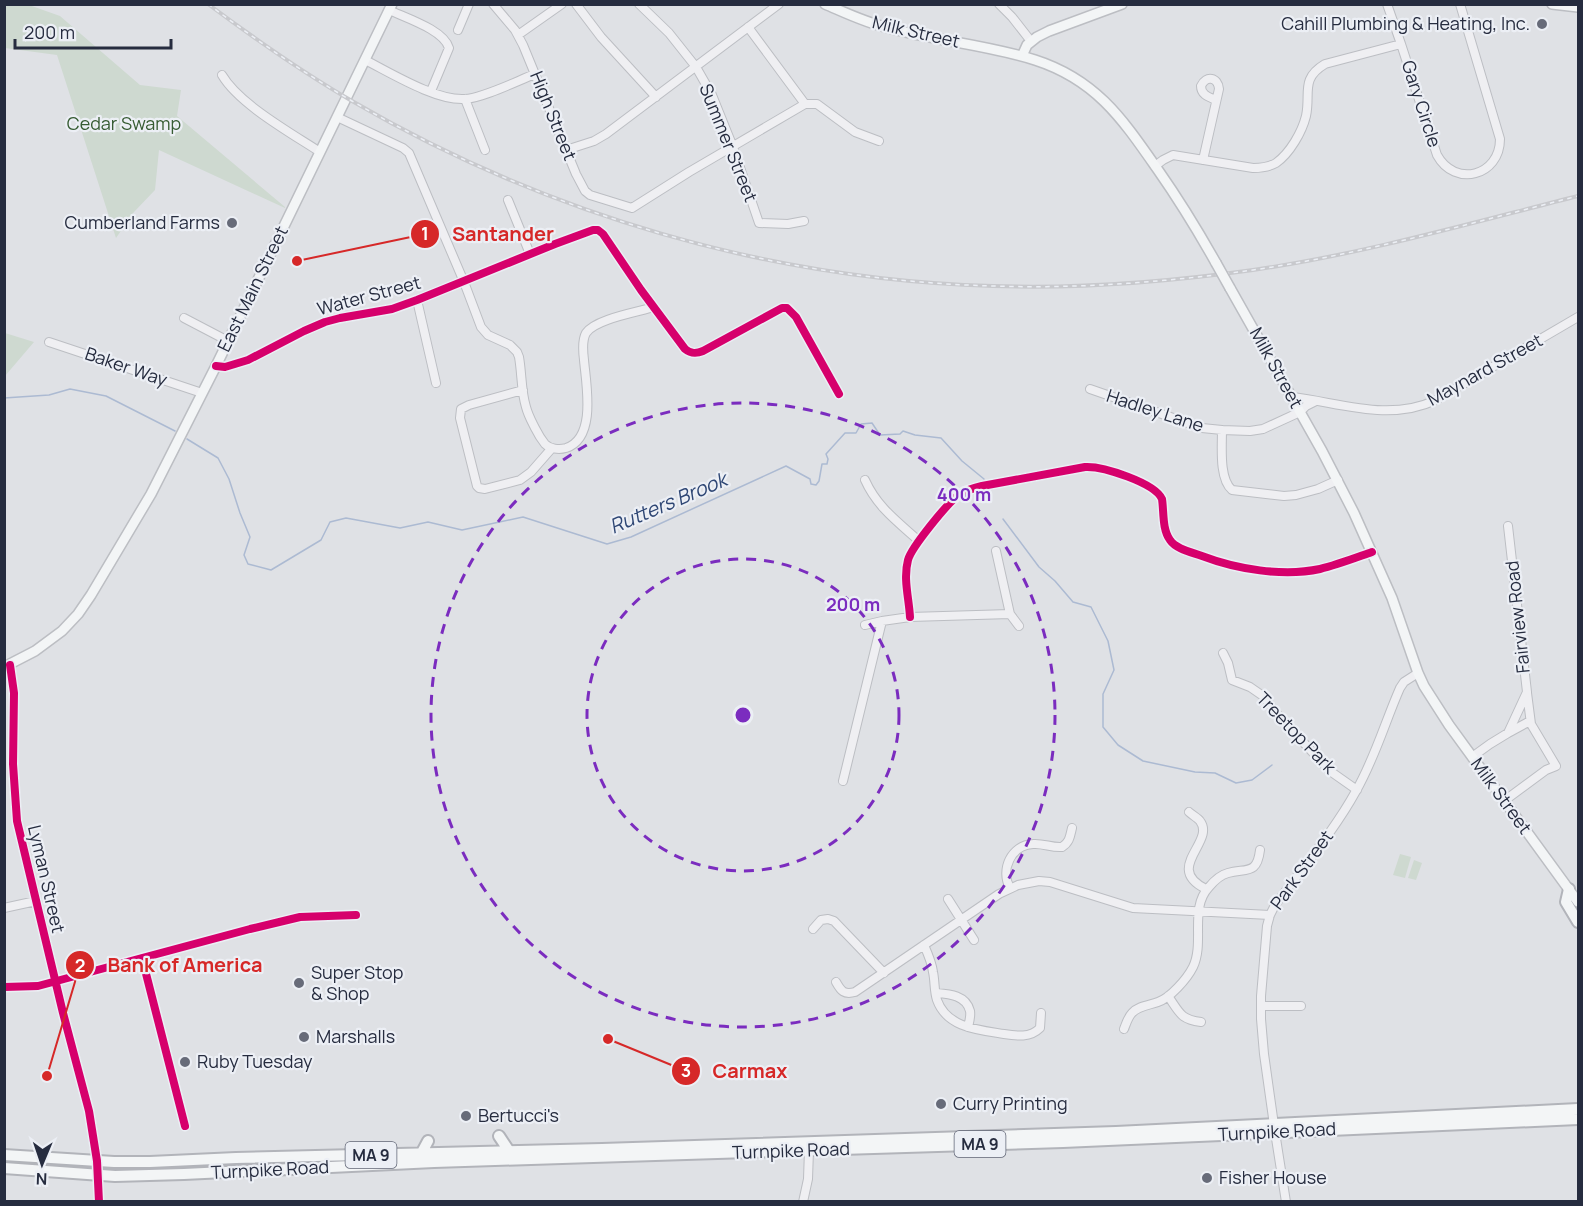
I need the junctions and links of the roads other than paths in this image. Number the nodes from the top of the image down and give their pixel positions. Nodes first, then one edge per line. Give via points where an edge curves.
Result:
1 (469, 4) edge
2 (493, 4) edge
3 (562, 4) edge
4 (576, 4) edge
5 (639, 4) edge
6 (779, 4) edge
7 (825, 4) edge
8 (999, 4) edge
9 (1122, 4) edge
10 (1387, 4) edge
11 (1460, 4) edge
12 (1552, 4) edge
13 (390, 7) edge
14 (1578, 7) edge
15 (748, 27) junction
16 (458, 30) dead end
17 (518, 35) junction
18 (1030, 40) junction
19 (1401, 44) junction
20 (1022, 56) junction
21 (365, 60) junction
22 (696, 67) junction
23 (535, 74) junction
24 (222, 75) dead end
25 (430, 91) junction
26 (656, 97) junction
27 (465, 99) junction
28 (1216, 100) dead end
29 (805, 104) junction
30 (337, 117) junction
31 (879, 141) dead end
32 (733, 147) junction
33 (485, 150) dead end
34 (566, 150) junction
35 (320, 152) junction
36 (1203, 160) junction
37 (1155, 166) junction
38 (508, 200) dead end
39 (804, 221) dead end
40 (530, 254) junction
41 (464, 282) junction
42 (417, 300) junction
43 (654, 308) junction
44 (1578, 317) edge
45 (184, 318) dead end
46 (228, 340) junction
47 (50, 342) dead end
48 (216, 366) junction
49 (436, 383) dead end
50 (1090, 389) dead end
51 (523, 390) junction
52 (202, 393) junction
53 (839, 394) dead end
54 (1293, 397) junction
55 (1316, 401) junction
56 (1300, 412) junction
57 (1221, 430) junction
58 (552, 448) junction
59 (865, 480) dead end
60 (1338, 480) junction
61 (1508, 526) dead end
62 (919, 541) junction
63 (996, 551) dead end
64 (1372, 552) junction
65 (1010, 614) junction
66 (910, 616) junction
67 (882, 621) junction
68 (866, 625) dead end
69 (1019, 626) dead end
70 (1223, 653) dead end
71 (7, 666) edge
72 (1418, 673) junction
73 (1527, 692) junction
74 (1530, 721) junction
75 (1508, 733) junction
76 (1472, 757) junction
77 (843, 782) dead end
78 (1357, 790) junction
79 (1504, 801) junction
80 (1189, 812) dead end
81 (1072, 828) dead end
82 (1260, 850) dead end
83 (1010, 888) junction
84 (1206, 889) junction
85 (1569, 889) junction
86 (948, 899) dead end
87 (36, 901) junction
88 (1578, 902) edge
89 (4, 908) edge
90 (1199, 911) junction
91 (1270, 915) junction
92 (961, 918) junction
93 (1578, 922) edge
94 (813, 929) dead end
95 (975, 940) dead end
96 (924, 945) junction
97 (884, 973) junction
98 (836, 982) dead end
99 (936, 993) junction
100 (1168, 996) junction
101 (1261, 1006) junction
102 (1301, 1006) dead end
103 (1041, 1013) dead end
104 (1201, 1022) dead end
105 (968, 1027) junction
106 (1124, 1029) dead end
107 (1578, 1109) edge
108 (1578, 1119) edge
109 (1275, 1129) junction
110 (499, 1136) dead end
111 (428, 1141) dead end
112 (809, 1150) junction
113 (509, 1151) junction
114 (421, 1154) junction
115 (4, 1155) edge
116 (97, 1161) junction
117 (4, 1168) edge
118 (98, 1174) junction
119 (99, 1202) edge
120 (803, 1202) edge
121 (1286, 1202) edge

1 - 16 street
2 - 17 street, High Street
3 - 17 street
4 - 26 street
5 - 22 street, Summer Street
6 - 15 street
7 - 20 main road, Milk Street via 887,28
8 - 18 street
9 - 18 main road
10 - 19 street, Gary Circle
11 - 19 street, Gary Circle via 1500,136 1497,155 1485,170 1461,174 1440,160
12 - 14 main road
13 - 21 main road, East Main Street
13 - 25 street via 447,41 449,48
15 - 22 street
15 - 29 street
17 - 23 street, High Street
18 - 20 main road
19 - 36 street via 1315,70 1306,91 1303,125 1292,146 1276,163 1254,168
20 - 37 main road, Milk Street via 1057,68 1096,93 1121,118
21 - 25 street
21 - 30 main road, East Main Street
22 - 26 street
22 - 32 street, Summer Street
23 - 27 street
23 - 34 street, High Street
24 - 35 street via 258,111
25 - 27 street
26 - 34 street via 606,134
27 - 33 street
28 - 36 street
29 - 31 street via 817,104 855,132
29 - 32 street
30 - 35 main road, East Main Street
30 - 41 street via 409,153
32 - 34 street, High Street via 632,208 587,193
32 - 39 street, Summer Street via 759,223
35 - 46 main road, East Main Street
36 - 37 street via 1173,155
37 - 54 main road, Milk Street, bridge via 1193,222
38 - 40 street
40 - 41 street, Water Street
40 - 43 street, Water Street via 589,230 599,231
41 - 42 street, Water Street
41 - 51 street via 485,333 517,352
42 - 48 street, Water Street via 325,322 248,360
42 - 49 street
43 - 53 street via 685,349 693,353 786,307 796,317
43 - 58 street via 592,326 587,331 583,351 585,427 573,444
44 - 55 street, Maynard Street via 1425,405 1379,411
45 - 46 street
46 - 48 main road, East Main Street
47 - 52 street, Baker Way
48 - 52 main road, East Main Street
50 - 57 street, Hadley Lane via 1202,428
51 - 58 street via 530,418 546,446
51 - 58 street via 461,409 477,486 485,489 524,478
52 - 71 main road, East Main Street via 151,494 78,614 35,651
54 - 55 street, Maynard Street
54 - 56 main road, Milk Street
55 - 56 street
56 - 57 street, Hadley Lane via 1256,430
56 - 60 main road, Milk Street
57 - 60 street via 1224,477 1232,490 1296,495
59 - 62 street via 883,508
60 - 64 main road, Milk Street
61 - 73 street, Fairview Road
62 - 64 street via 951,502 970,489 1097,466 1152,488 1162,499 1171,542 1226,565 1308,571
62 - 66 street via 906,568
63 - 65 street
64 - 72 main road, Milk Street
65 - 66 street
65 - 69 street
66 - 67 street
67 - 68 street
67 - 77 street
70 - 78 street, Treetop Park via 1232,680 1263,696 1330,771
71 - 87 street, Lyman Street via 14,693 17,821
72 - 76 main road, Milk Street
72 - 78 street, Park Street via 1400,688
73 - 74 street
73 - 75 street, Fairview Road
74 - 75 street
74 - 79 street via 1556,766
75 - 76 street
76 - 79 main road, Milk Street
78 - 91 street, Park Street
79 - 85 main road, Milk Street
80 - 84 street via 1201,822 1203,831 1189,869 1194,881
81 - 83 street via 1067,844 1062,847 1034,844 1018,849 1007,866 1005,876
82 - 84 street via 1258,862 1251,869 1222,875
83 - 90 street via 1029,882 1050,882 1133,908
83 - 92 street
84 - 90 street
85 - 88 main road, Milk Street
85 - 93 highway via 1566,902
86 - 92 street
87 - 89 street
87 - 116 street, Lyman Street via 84,1090
90 - 91 street
90 - 100 street via 1193,968
91 - 101 street, Park Street
92 - 95 street
92 - 96 street
94 - 97 street via 821,920 834,921
96 - 97 street
96 - 99 street via 933,968
97 - 98 street via 850,993 842,991
99 - 105 street via 941,1009
99 - 105 street via 955,994 964,1002 970,1011
100 - 104 street via 1187,1020
100 - 106 street via 1132,1012
101 - 102 street
101 - 109 street, Park Street
103 - 105 street via 1040,1028 1032,1034 1015,1036
107 - 109 highway, Turnpike Road / MA 9
108 - 109 highway, Turnpike Road / MA 9
109 - 112 highway, Turnpike Road / MA 9 via 1083,1141
109 - 113 highway, Turnpike Road / MA 9
109 - 121 street, Park Street
110 - 113 highway
111 - 114 highway
112 - 118 highway, Turnpike Road / MA 9
112 - 120 street
113 - 114 highway, Turnpike Road / MA 9
114 - 116 highway, Turnpike Road / MA 9
115 - 116 highway, Turnpike Road / MA 9
116 - 118 street, Lyman Street
117 - 118 highway, Turnpike Road / MA 9
118 - 119 street, Lyman Street

